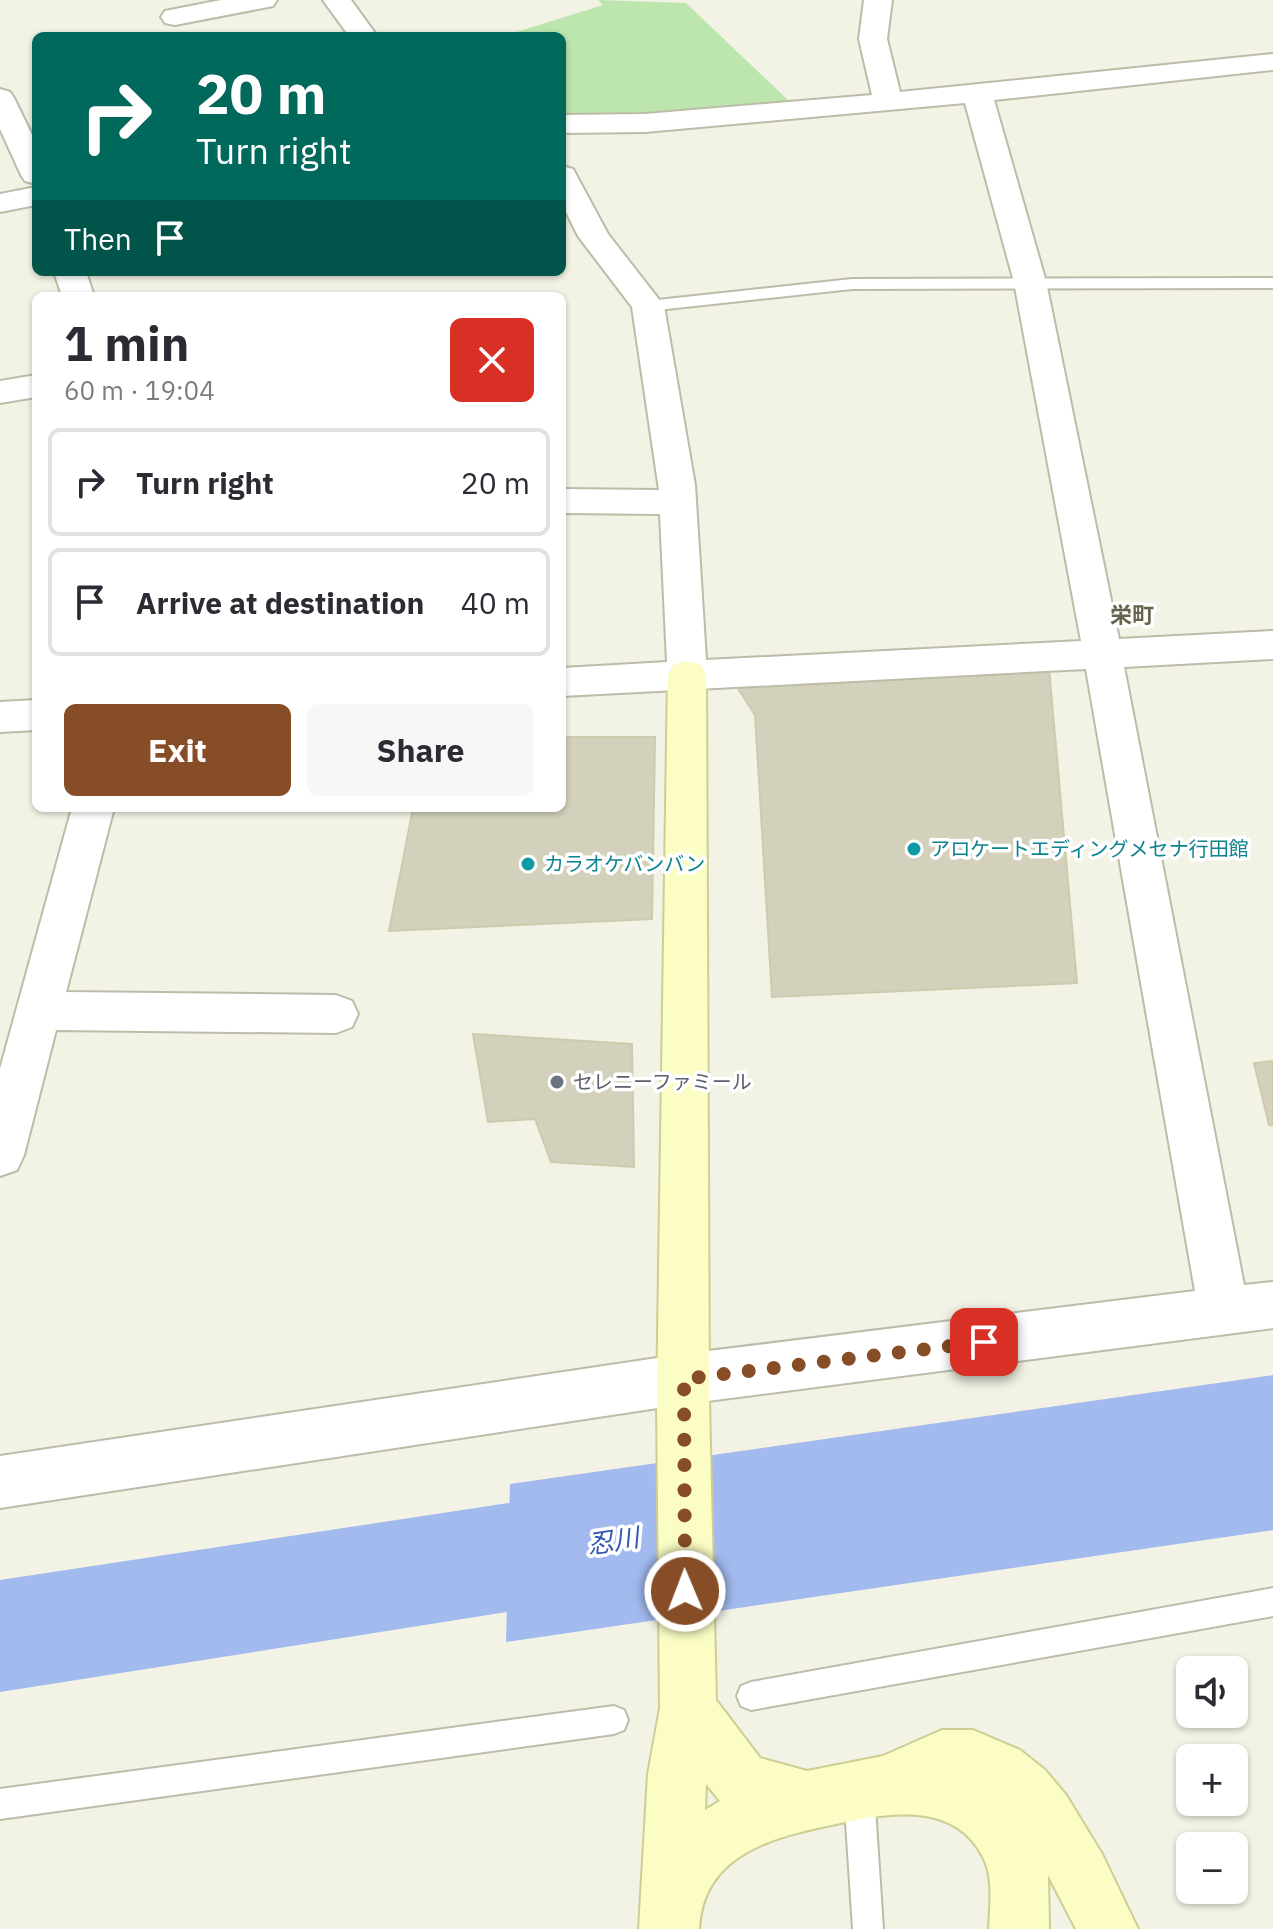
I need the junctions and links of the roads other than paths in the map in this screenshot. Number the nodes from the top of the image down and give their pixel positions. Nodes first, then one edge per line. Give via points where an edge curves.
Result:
1 (263, 0) edge
2 (337, 0) edge
3 (878, 0) edge
4 (175, 17) dead end
5 (360, 32) edge
6 (1273, 62) edge
7 (977, 92) junction
8 (0, 98) edge
9 (889, 102) junction
10 (566, 124) edge
11 (32, 166) edge
12 (566, 183) edge
13 (32, 197) edge
14 (0, 203) edge
15 (1030, 282) junction
16 (1273, 283) edge
17 (648, 306) junction
18 (32, 387) edge
19 (0, 392) edge
20 (566, 501) edge
21 (678, 502) junction
22 (1273, 645) edge
23 (1100, 655) junction
24 (687, 675) junction
25 (566, 682) edge
26 (32, 715) edge
27 (0, 717) edge
28 (92, 812) edge
29 (36, 1011) junction
30 (336, 1014) dead end
31 (0, 1155) edge
32 (1249, 1308) edge
33 (684, 1390) junction
34 (0, 1482) edge
35 (1273, 1602) edge
36 (687, 1696) junction
37 (751, 1696) dead end
38 (614, 1720) dead end
39 (853, 1792) junction
40 (0, 1804) edge
41 (671, 1913) edge
42 (868, 1929) edge
43 (1019, 1929) edge
44 (1108, 1929) edge

1 - 4 street
2 - 5 street
3 - 9 street via 874,57
6 - 7 street
7 - 9 street
7 - 15 street
8 - 11 street
9 - 10 street via 645,123
12 - 17 street via 594,236
13 - 14 street
15 - 16 lane
15 - 17 lane via 852,284
15 - 23 street
17 - 21 street
18 - 19 street
20 - 21 street
21 - 24 street
22 - 23 street
23 - 24 street
23 - 32 street
24 - 25 street
24 - 33 street
26 - 27 street
28 - 29 street
29 - 30 street
29 - 31 street
32 - 33 street
33 - 34 street
33 - 36 street
35 - 37 lane
36 - 39 street via 719,1756 743,1783
36 - 41 street via 677,1774
38 - 40 lane
39 - 41 street via 754,1817 720,1834 691,1862
39 - 42 lane
39 - 43 street via 933,1787 970,1798 992,1814 1008,1835 1019,1873
39 - 44 street via 941,1759 993,1766 1029,1792

